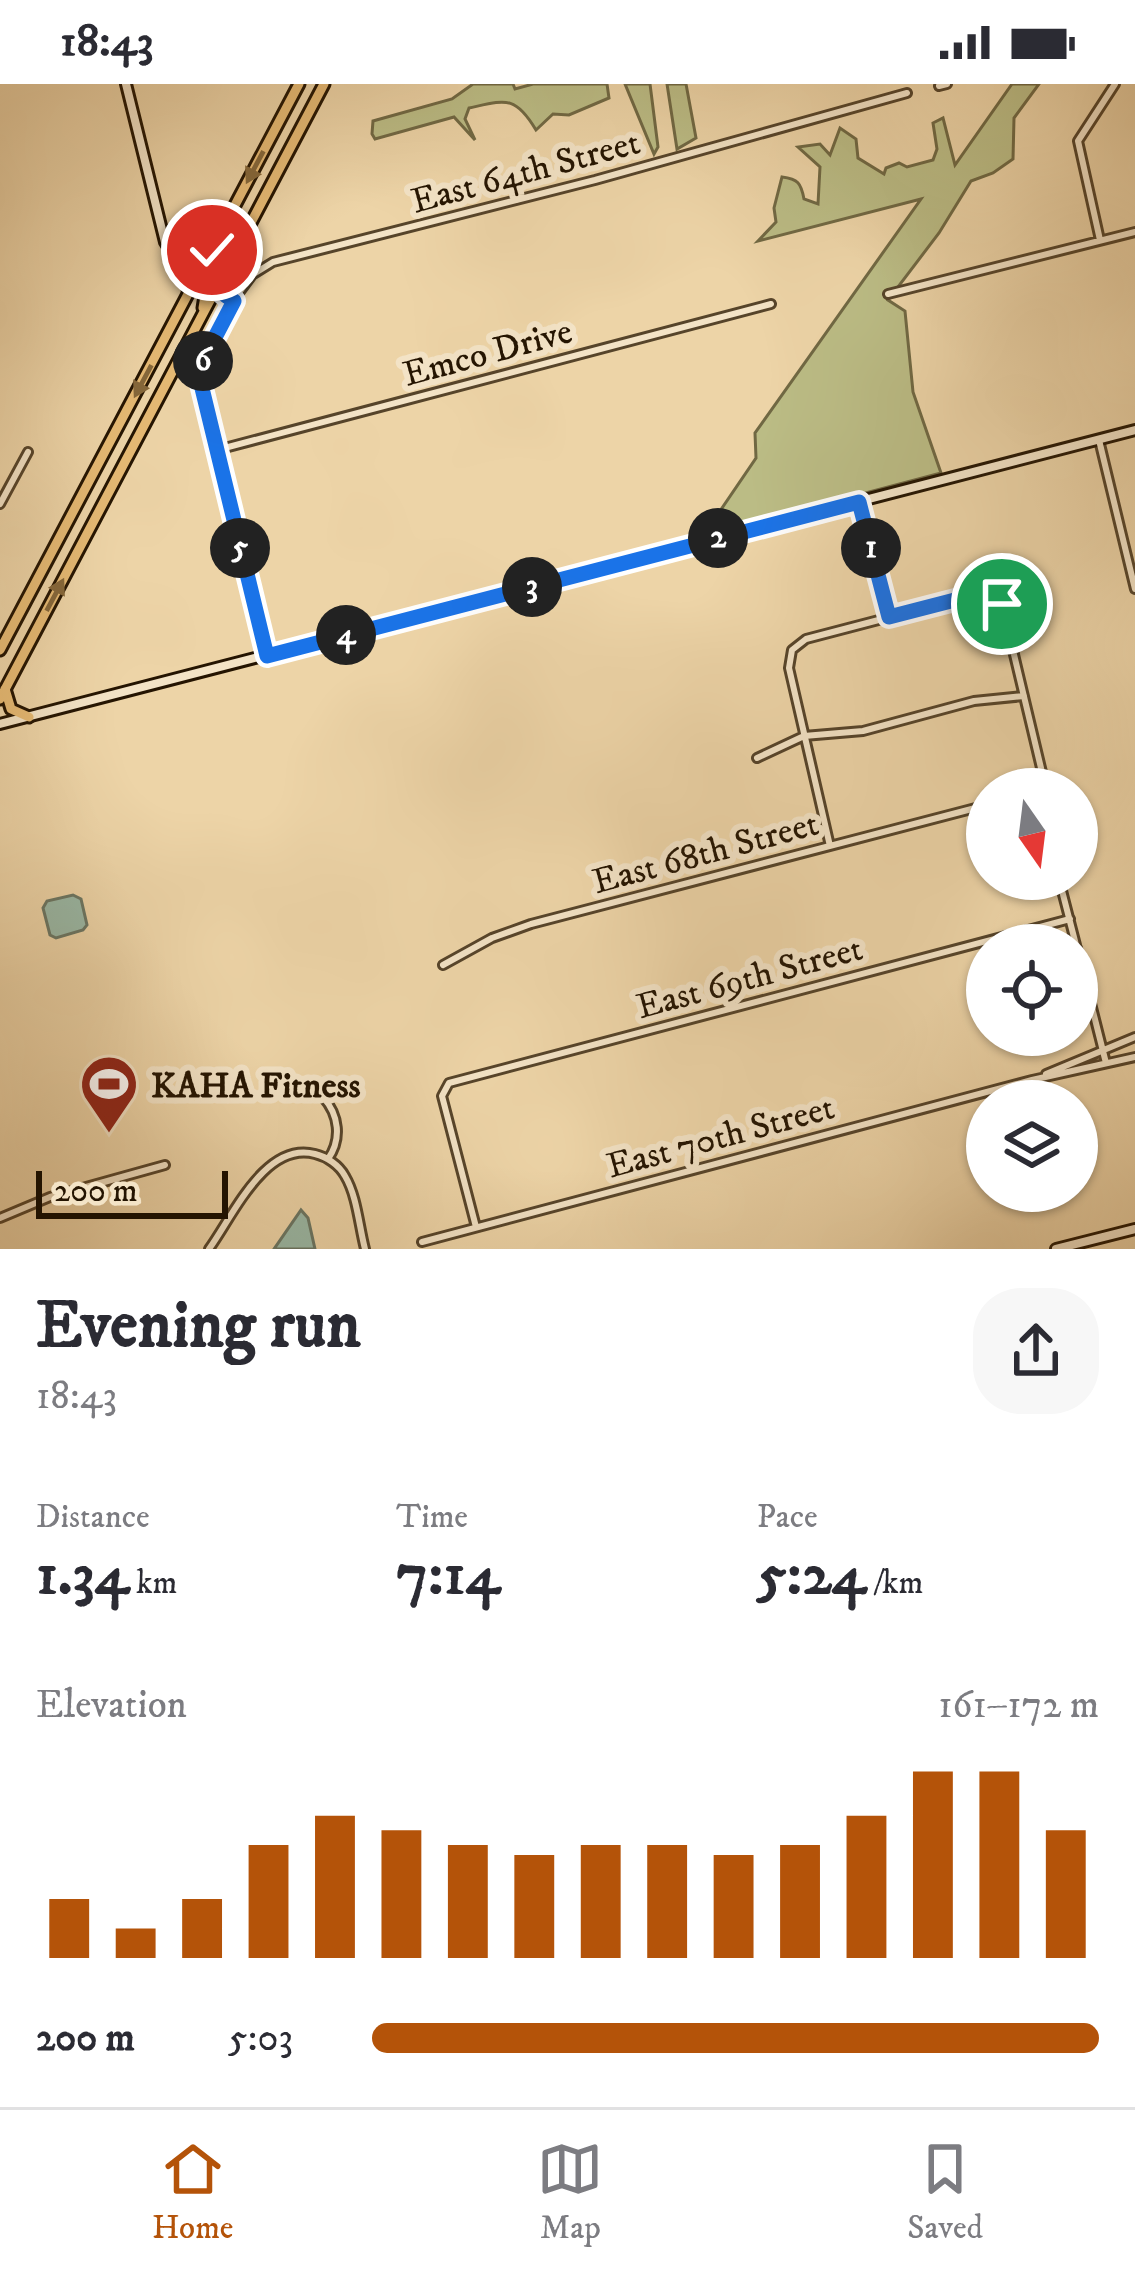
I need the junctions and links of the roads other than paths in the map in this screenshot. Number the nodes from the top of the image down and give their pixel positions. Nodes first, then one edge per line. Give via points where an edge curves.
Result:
1 (126, 84) edge
2 (299, 84) edge
3 (324, 84) edge
4 (1115, 84) edge
5 (907, 93) dead end
6 (1135, 232) edge
7 (1100, 241) junction
8 (212, 250) junction
9 (180, 262) junction
10 (229, 264) junction
11 (197, 277) junction
12 (215, 290) junction
13 (188, 294) junction
14 (888, 294) dead end
15 (236, 299) junction
16 (771, 304) dead end
17 (202, 314) junction
18 (1135, 430) edge
19 (1099, 440) junction
20 (217, 450) junction
21 (28, 452) dead end
22 (859, 502) junction
23 (0, 504) edge
24 (1135, 589) edge
25 (889, 617) junction
26 (0, 650) edge
27 (267, 656) junction
28 (3, 694) edge
29 (1024, 696) junction
30 (29, 717) junction
31 (0, 724) edge
32 (804, 736) junction
33 (758, 758) dead end
34 (1041, 768) edge
35 (966, 811) edge
36 (830, 846) junction
37 (1065, 900) edge
38 (1070, 919) junction
39 (1071, 924) edge
40 (443, 965) dead end
41 (1098, 1032) edge
42 (1135, 1037) edge
43 (1102, 1048) junction
44 (1135, 1057) edge
45 (1106, 1064) junction
46 (1031, 1080) joint
47 (323, 1097) dead end
48 (966, 1097) edge
49 (328, 1159) junction
50 (165, 1165) dead end
51 (0, 1218) edge
52 (476, 1228) junction
53 (1135, 1229) edge
54 (422, 1242) dead end
55 (209, 1249) edge
56 (365, 1249) edge
57 (1056, 1249) edge

1 - 9 street via 163,236
2 -> 8 main road
3 - 10 main road
4 - 7 street via 1078,141
5 - 15 street, East 64th Street via 273,262
6 - 7 street
7 - 14 street
8 - 9 main road
8 - 11 main road
8 - 12 main road
9 - 11 street
9 - 13 street
10 - 12 main road
10 - 15 street
11 - 13 main road
11 - 17 main road
12 - 15 street
12 - 17 main road
13 -> 26 main road
15 - 20 street via 200,371
16 - 20 street, Emco Drive
28 -> 17 main road
18 - 19 street
19 - 22 street
19 - 24 street
20 - 27 street
21 - 23 street
22 - 25 street
22 - 27 street
25 - 29 street via 982,593 996,597
25 - 32 street via 792,650 788,668
27 - 30 street
28 - 30 main road via 10,709
29 - 32 street
29 - 34 street
30 - 31 street
32 - 33 street
32 - 36 street
35 - 36 street, East 68th Street
36 - 40 street, East 68th Street via 531,924
37 - 38 street
38 - 39 street
38 - 52 street, East 69th Street via 449,1083 442,1096
41 - 43 street
42 - 43 street, East 70th Street
43 - 45 street
43 - 46 street, East 70th Street
44 - 45 street, East 70th Street
45 - 46 street, East 70th Street
47 - 49 street via 338,1131
48 - 52 street, East 70th Street
49 - 55 street via 302,1152 272,1164
49 - 56 street via 348,1181
50 - 51 street
52 - 54 street, East 70th Street
53 - 57 street

